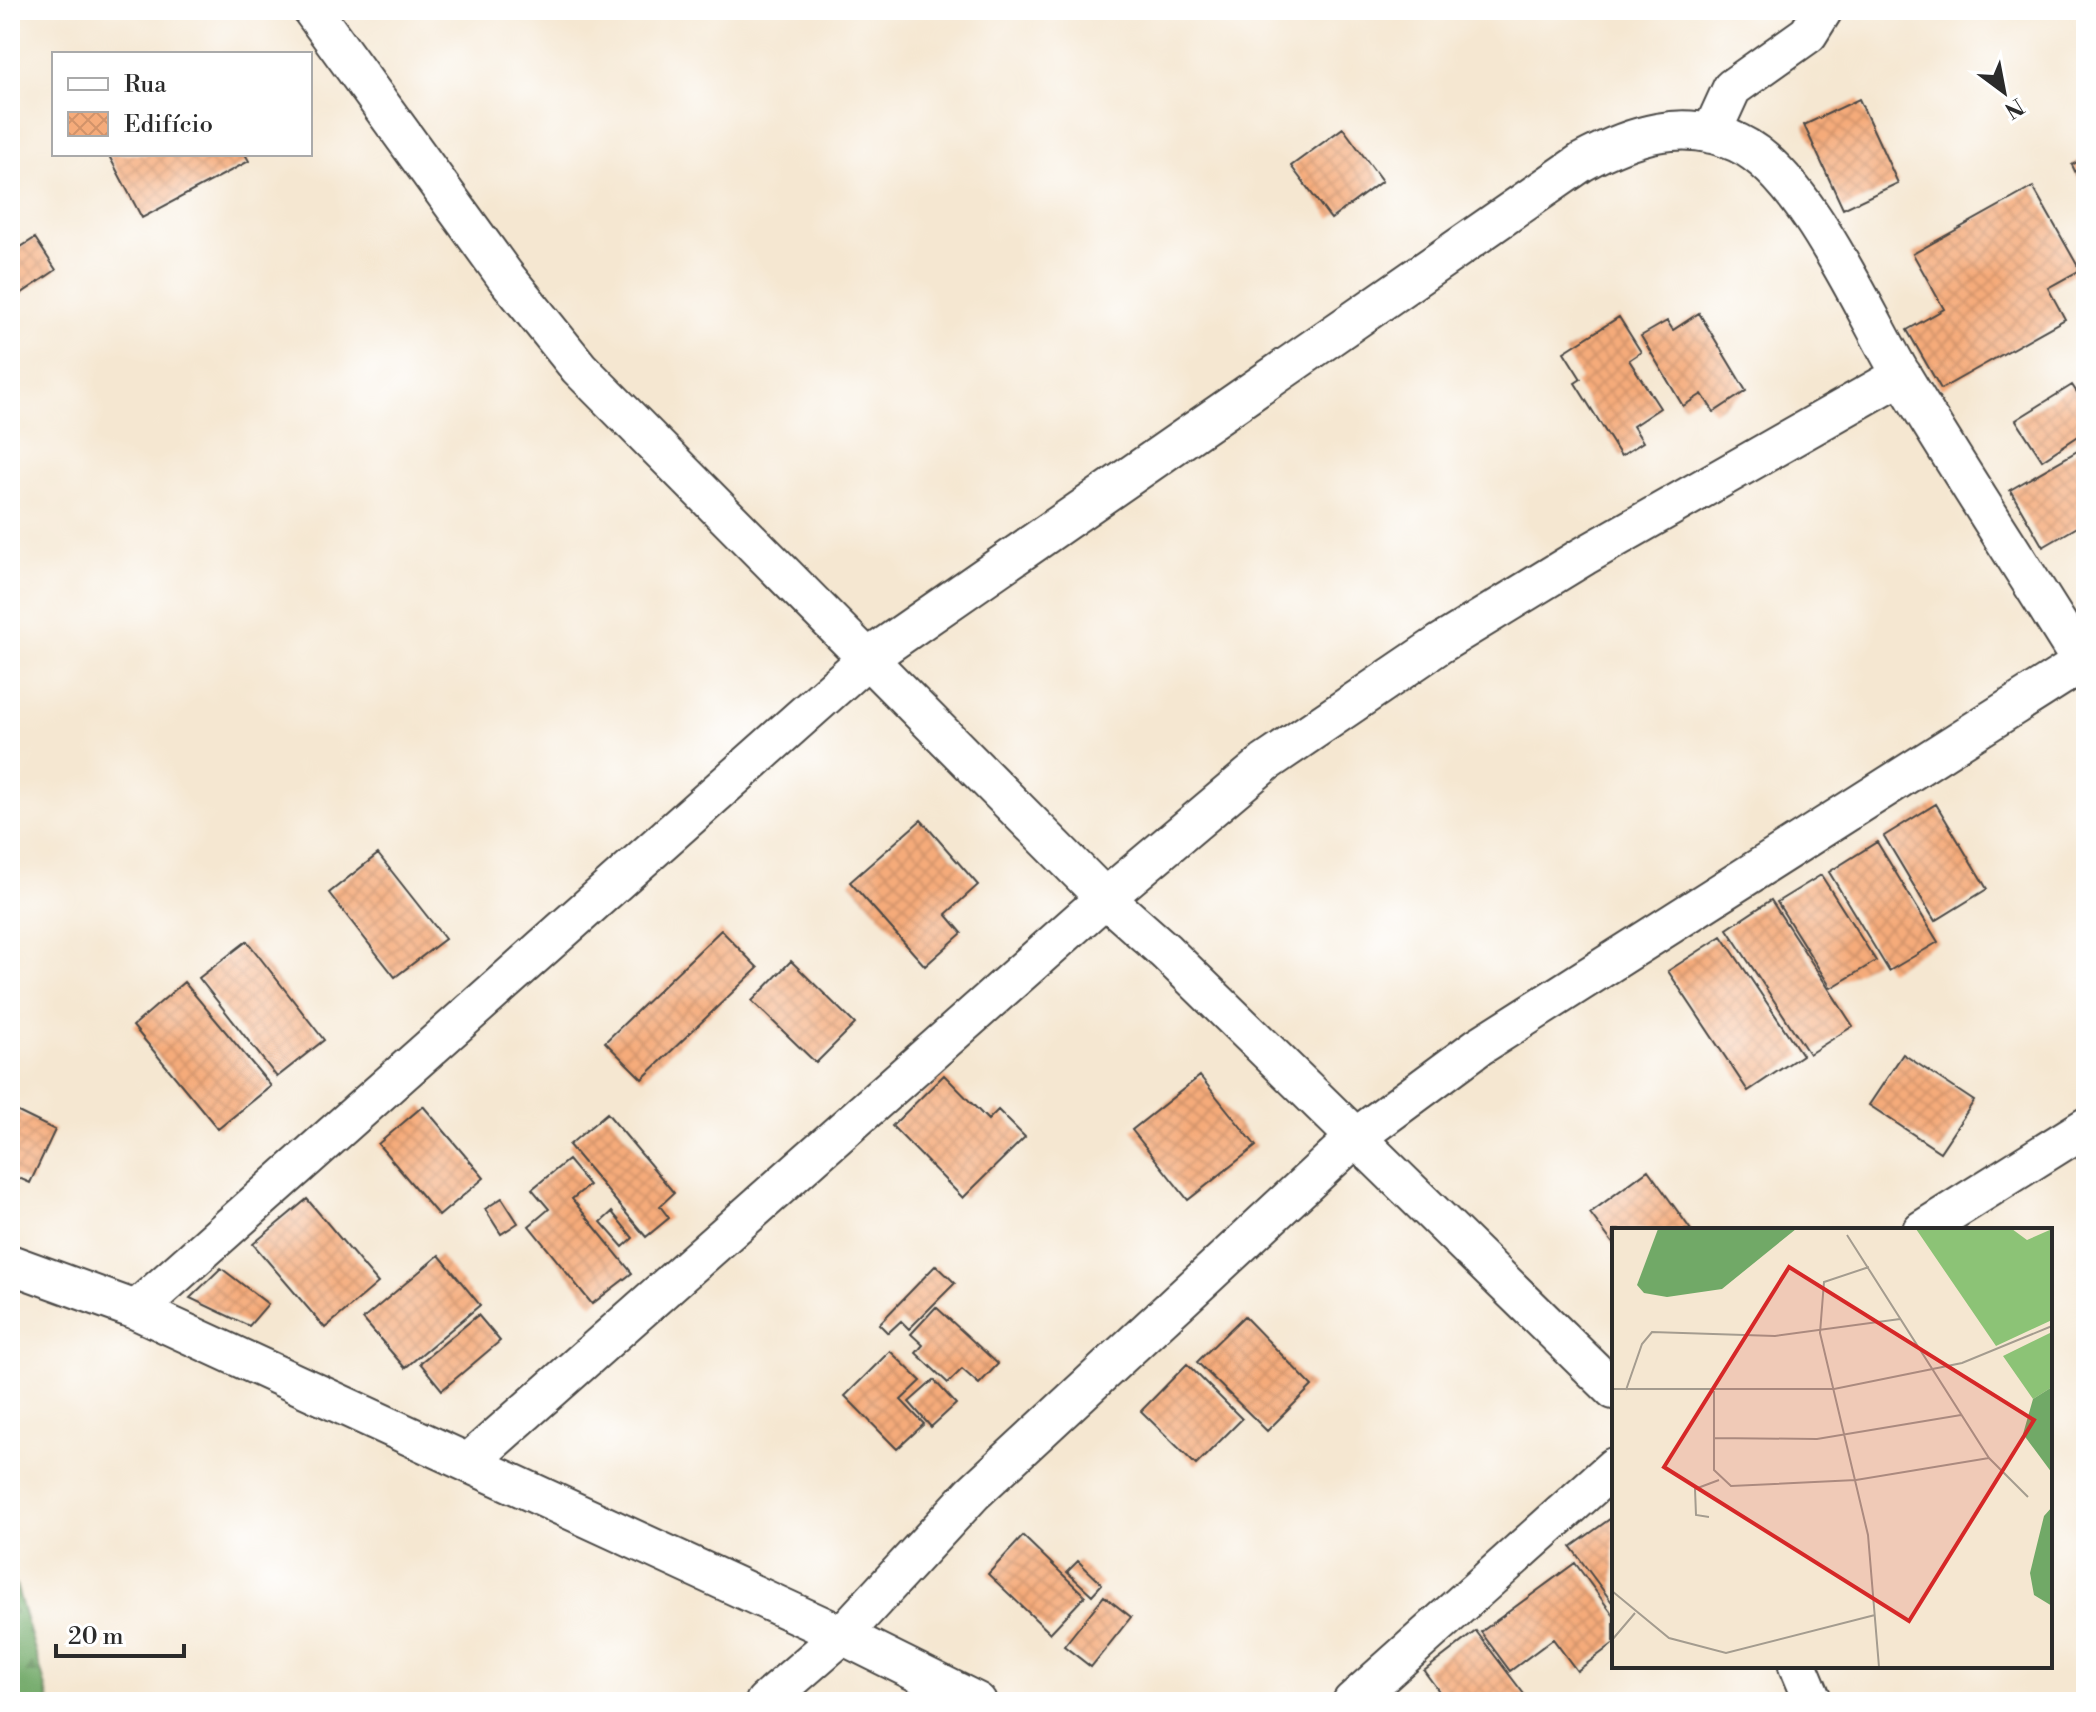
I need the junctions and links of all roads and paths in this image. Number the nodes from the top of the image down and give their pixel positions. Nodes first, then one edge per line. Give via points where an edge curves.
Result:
1 (312, 10) edge
2 (1823, 10) edge
3 (1711, 134) junction
4 (1902, 375) junction
5 (868, 658) junction
6 (2084, 661) edge
7 (1105, 898) junction
8 (2086, 1127) edge
9 (1355, 1138) junction
10 (1925, 1228) edge
11 (10, 1264) edge
12 (136, 1310) junction
13 (1612, 1388) edge
14 (469, 1462) junction
15 (1612, 1469) edge
16 (842, 1635) junction
17 (1799, 1668) edge
18 (765, 1702) edge
19 (977, 1702) edge
20 (1352, 1702) edge
21 (1813, 1702) edge

1 - 5 street via 505,276 579,368
2 - 3 street via 1808,34 1732,88
3 - 4 street via 1738,142 1780,174
3 - 5 street via 1653,131 1582,162
4 - 6 street
4 - 7 street via 1440,644 1265,763
5 - 7 street
5 - 12 street
6 - 9 street via 1478,1047
7 - 9 street
7 - 14 street
8 - 10 street
9 - 13 street
9 - 16 street via 973,1493
11 - 12 street
12 - 14 street
14 - 16 street
15 - 20 street
16 - 18 street
16 - 19 street
17 - 21 street

